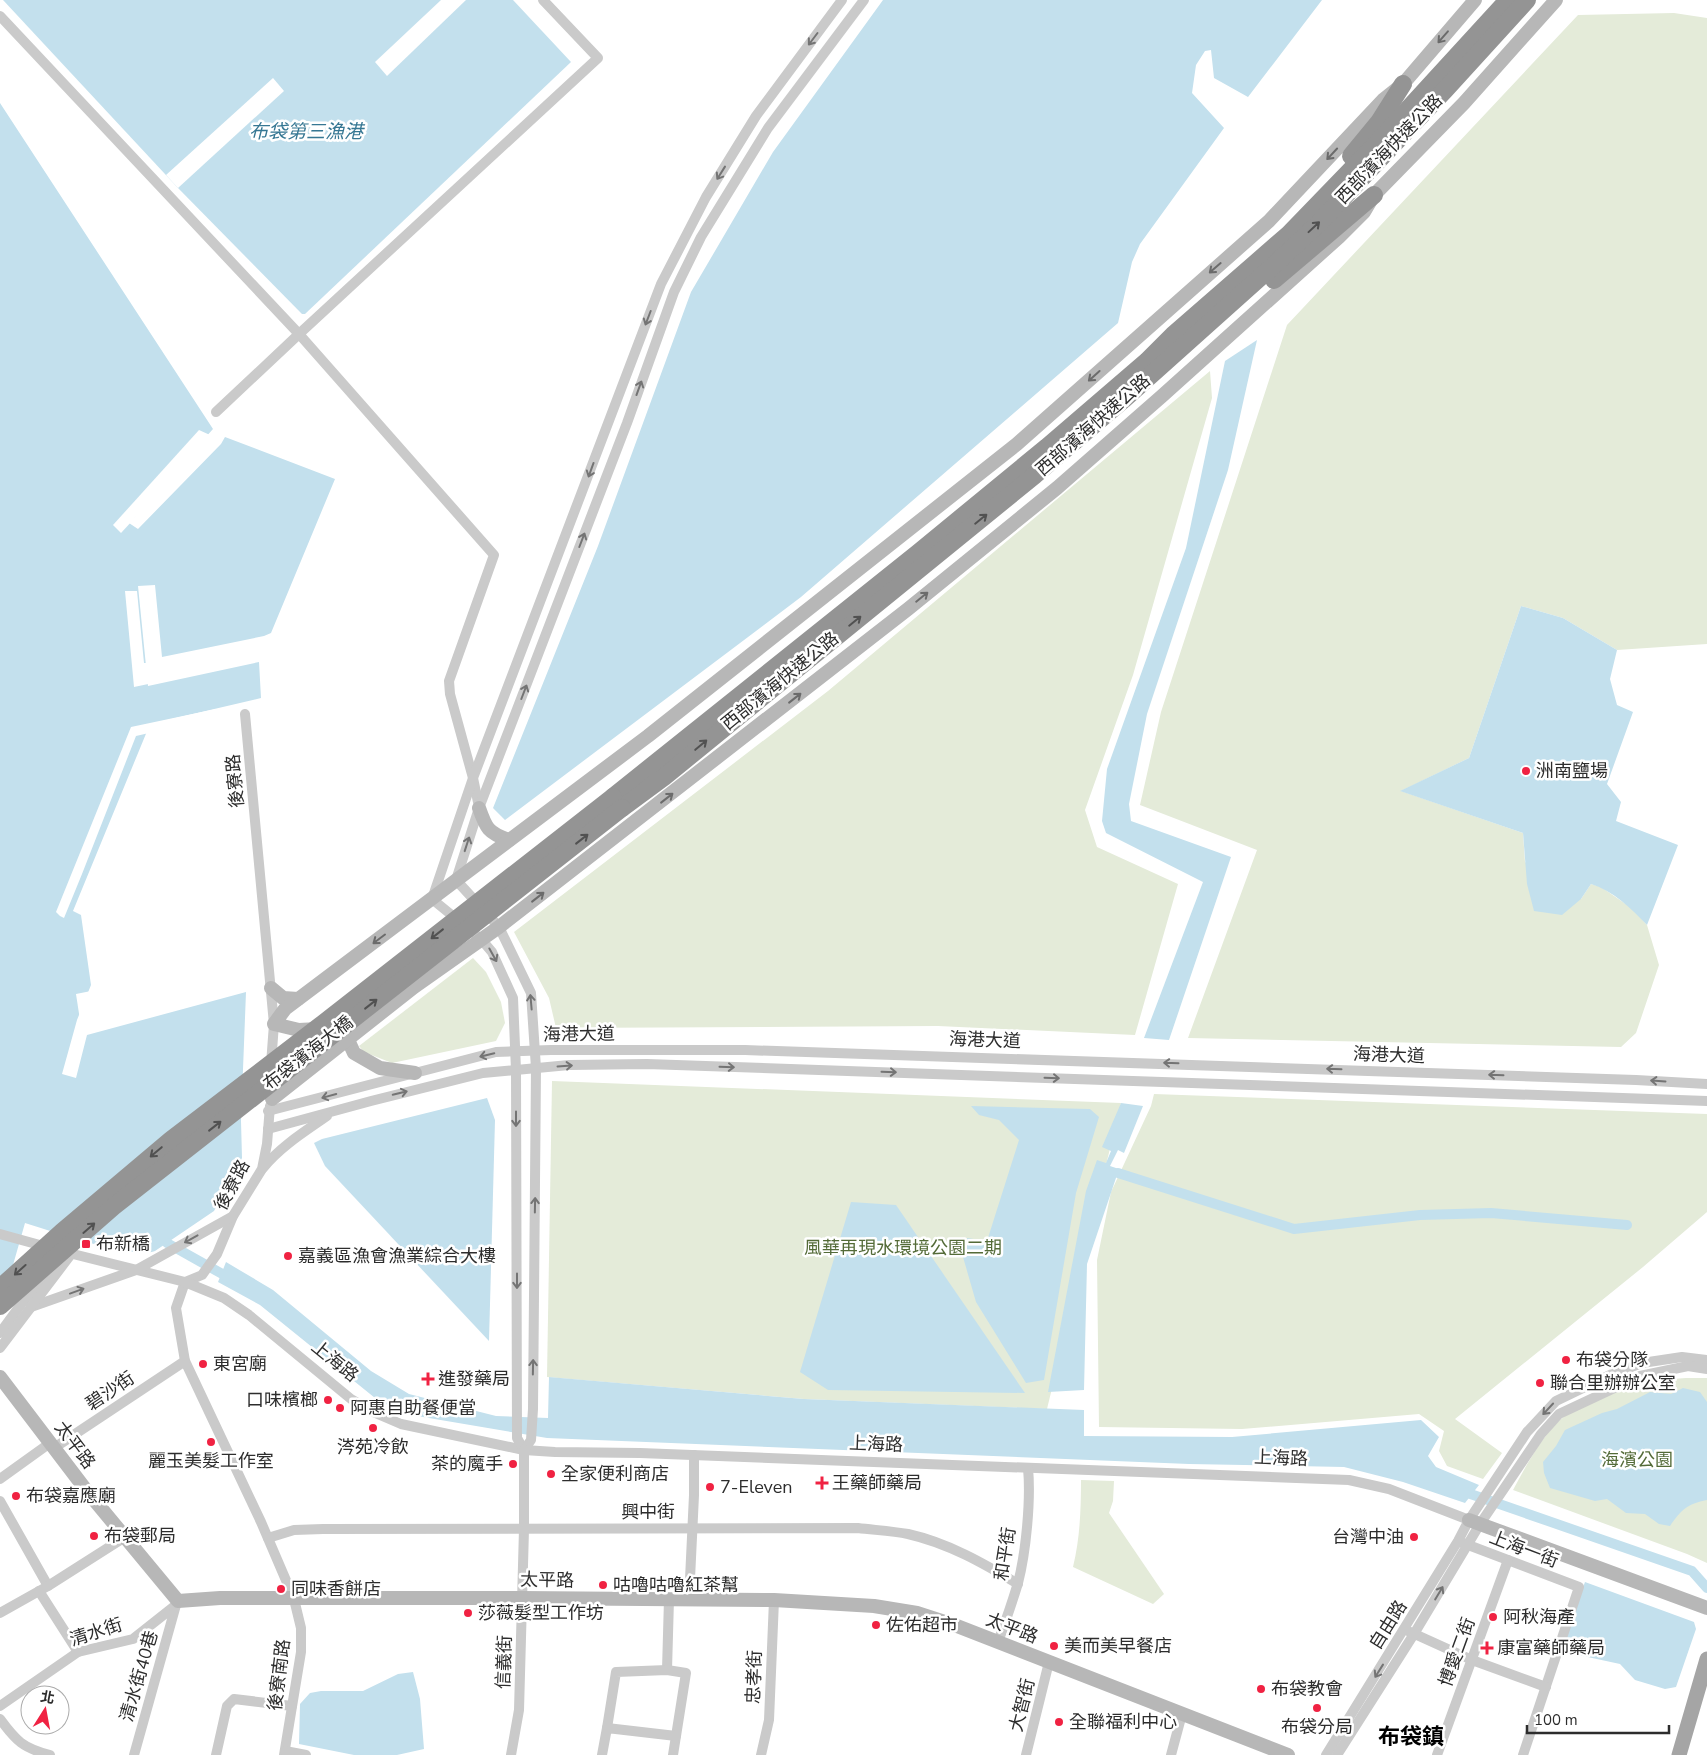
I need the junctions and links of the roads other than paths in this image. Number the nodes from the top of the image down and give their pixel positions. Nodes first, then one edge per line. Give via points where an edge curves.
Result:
1 (543, 0) edge
2 (842, 0) edge
3 (864, 0) edge
4 (1475, 0) edge
5 (1508, 0) edge
6 (1527, 0) edge
7 (1556, 0) edge
8 (0, 16) edge
9 (1404, 84) junction
10 (1374, 195) junction
11 (298, 334) junction
12 (1173, 335) junction
13 (1123, 400) junction
14 (216, 412) dead end
15 (245, 714) dead end
16 (473, 778) junction
17 (618, 802) junction
18 (479, 808) junction
19 (509, 840) junction
20 (456, 880) junction
21 (432, 899) junction
22 (499, 927) junction
23 (481, 939) junction
24 (271, 988) junction
25 (298, 999) junction
26 (370, 1022) junction
27 (274, 1024) junction
28 (348, 1040) junction
29 (535, 1050) junction
30 (515, 1051) junction
31 (536, 1068) junction
32 (516, 1070) junction
33 (415, 1073) junction
34 (1707, 1084) edge
35 (1707, 1101) edge
36 (270, 1105) junction
37 (333, 1111) junction
38 (268, 1129) junction
39 (262, 1169) junction
40 (233, 1216) junction
41 (0, 1234) edge
42 (72, 1253) junction
43 (136, 1270) junction
44 (185, 1282) junction
45 (0, 1288) edge
46 (0, 1306) edge
47 (31, 1307) junction
48 (0, 1333) edge
49 (0, 1348) edge
50 (1707, 1360) edge
51 (185, 1361) junction
52 (1707, 1369) edge
53 (0, 1378) edge
54 (52, 1446) junction
55 (524, 1450) junction
56 (694, 1455) junction
57 (1028, 1468) junction
58 (0, 1479) edge
59 (0, 1501) edge
60 (1478, 1517) junction
61 (692, 1528) junction
62 (524, 1529) junction
63 (125, 1537) junction
64 (268, 1538) junction
65 (1463, 1543) junction
66 (1504, 1558) junction
67 (1018, 1584) junction
68 (44, 1588) junction
69 (522, 1598) junction
70 (294, 1599) junction
71 (669, 1599) junction
72 (689, 1600) junction
73 (774, 1600) junction
74 (176, 1605) joint
75 (1707, 1608) edge
76 (0, 1613) edge
77 (1409, 1632) junction
78 (998, 1642) junction
79 (78, 1652) junction
80 (1707, 1659) edge
81 (1472, 1660) junction
82 (1049, 1662) junction
83 (667, 1670) junction
84 (1546, 1687) junction
85 (0, 1706) edge
86 (292, 1706) junction
87 (1182, 1714) junction
88 (0, 1719) edge
89 (607, 1728) junction
90 (676, 1736) junction
91 (284, 1753) edge
92 (1281, 1754) edge
93 (50, 1755) edge
94 (134, 1755) edge
95 (216, 1755) edge
96 (306, 1755) edge
97 (511, 1755) edge
98 (602, 1755) edge
99 (674, 1755) edge
100 (761, 1755) edge
101 (1026, 1755) edge
102 (1171, 1755) edge
103 (1326, 1755) edge
104 (1337, 1755) edge
105 (1437, 1755) edge
106 (1522, 1755) edge
107 (1679, 1755) edge

1 - 11 street via 598,58
2 -> 16 street via 756,116 706,197 661,284
18 -> 3 street via 674,292 701,237 768,128
4 -> 9 street
5 - 12 highway, 西部濱海快速公路 via 1289,234
13 -> 6 highway, 西部濱海快速公路 via 1319,223
7 - 10 street via 1464,103
8 - 11 street
9 - 12 highway via 1378,122 1314,200
9 -> 19 street via 1383,100 1269,221 1017,444 648,736
10 - 13 highway via 1191,349
22 -> 10 street via 814,684 1057,488 1325,250 1364,212
11 - 14 street
11 - 16 street via 494,555 449,681
12 - 17 highway, 西部濱海快速公路 via 1148,361 1039,453
17 -> 13 highway, 西部濱海快速公路 via 664,777
15 - 24 street, 後寮路
16 - 18 street
16 - 21 street
17 -> 45 highway, 布袋濱海大橋, bridge via 171,1140
46 -> 17 highway, 布袋濱海大橋, bridge via 113,1207
18 - 19 street via 486,828
20 -> 18 street
19 - 20 street
20 - 21 street
20 - 22 street
21 - 23 street
21 -> 25 street
22 - 23 street
29 -> 22 street via 531,994
23 - 26 street
23 -> 30 street via 492,952 513,998
24 - 25 street via 283,998
24 - 27 street, 後寮路
25 - 27 street via 285,1008
26 - 27 street via 350,1028 299,1030
26 - 28 street
27 - 36 street, 後寮路
28 - 33 street via 354,1053 380,1068
28 - 36 street
29 - 30 street, 海港大道
29 - 31 street
34 -> 29 street, 海港大道 via 755,1050
30 - 32 street
30 -> 33 street, 海港大道 via 496,1052
31 - 32 street, 海港大道
31 -> 35 street, 海港大道 via 657,1064
55 -> 31 street via 531,1440 532,1416
37 -> 32 street, 海港大道 via 483,1073
32 -> 55 street via 517,1438
33 -> 36 street, 海港大道 via 288,1107
36 - 38 street, 後寮路
37 - 38 street, 海港大道
37 - 39 street
38 - 39 street, 後寮路
39 - 40 street, 後寮路
40 -> 43 street
40 - 44 street, 後寮路 via 218,1254 202,1275
41 - 42 street, 上海路
42 - 43 street, 上海路
42 - 47 street
42 - 48 street via 47,1274
43 - 44 street, 上海路
47 -> 43 street
44 - 51 street via 176,1308
44 - 55 street, 上海路 via 224,1298 243,1311 351,1399 373,1412 401,1424
47 - 49 street
50 -> 60 street via 1682,1357 1642,1363 1556,1400 1527,1432 1493,1483
51 - 54 street, 碧沙街
51 - 64 street
52 - 60 street via 1688,1366 1640,1376 1560,1414
53 - 54 street, 太平路
54 - 58 street, 碧沙街
54 - 63 street, 太平路
55 - 56 street, 上海路
55 - 62 street, 信義街
56 - 57 street, 上海路
56 - 61 street
57 - 60 street, 上海路 via 1349,1480
57 - 67 street, 和平街 via 1024,1557
59 - 68 street
60 - 65 street, 自由路
60 - 75 street, 上海路
61 - 62 street, 興中街
61 - 67 street, 興中街 via 858,1528 908,1534 971,1556
61 - 72 street
62 - 64 street, 興中街 via 306,1529
62 - 69 street, 信義街
63 - 68 street
63 - 70 street, 太平路 via 178,1601
64 - 70 street
65 - 66 street, 上海一街
65 - 77 street, 自由路
66 - 81 street, 博愛二街
66 - 84 street, 上海一街 via 1579,1587
67 - 78 street, 和平街
68 - 76 street
68 - 79 street
69 - 70 street, 太平路
69 - 71 street, 太平路
69 - 97 street, 信義街 via 519,1710
70 - 86 street, 後寮南路 via 301,1628 301,1652
71 - 72 street, 太平路
71 - 83 street
72 - 73 street, 太平路
73 - 78 street, 太平路 via 874,1606 917,1613
73 - 100 street, 忠孝街 via 769,1720
74 - 79 street, 清水街 via 133,1639
74 - 94 street, 清水街40巷
77 - 81 street
77 -> 103 street, 自由路
77 - 104 street, 自由路
78 - 82 street, 太平路
79 - 85 street, 清水街
80 - 107 main road
81 - 84 street
81 - 105 street, 博愛二街
82 - 87 street, 太平路
82 - 101 street, 大智街
83 - 89 street via 616,1672
83 - 90 street via 686,1673
84 - 106 street
86 - 91 street, 後寮南路
86 - 95 street via 234,1699 227,1706
87 - 92 street, 太平路
87 - 102 street
88 - 93 street via 21,1744
89 - 90 street
89 - 98 street
90 - 99 street
91 - 96 street

